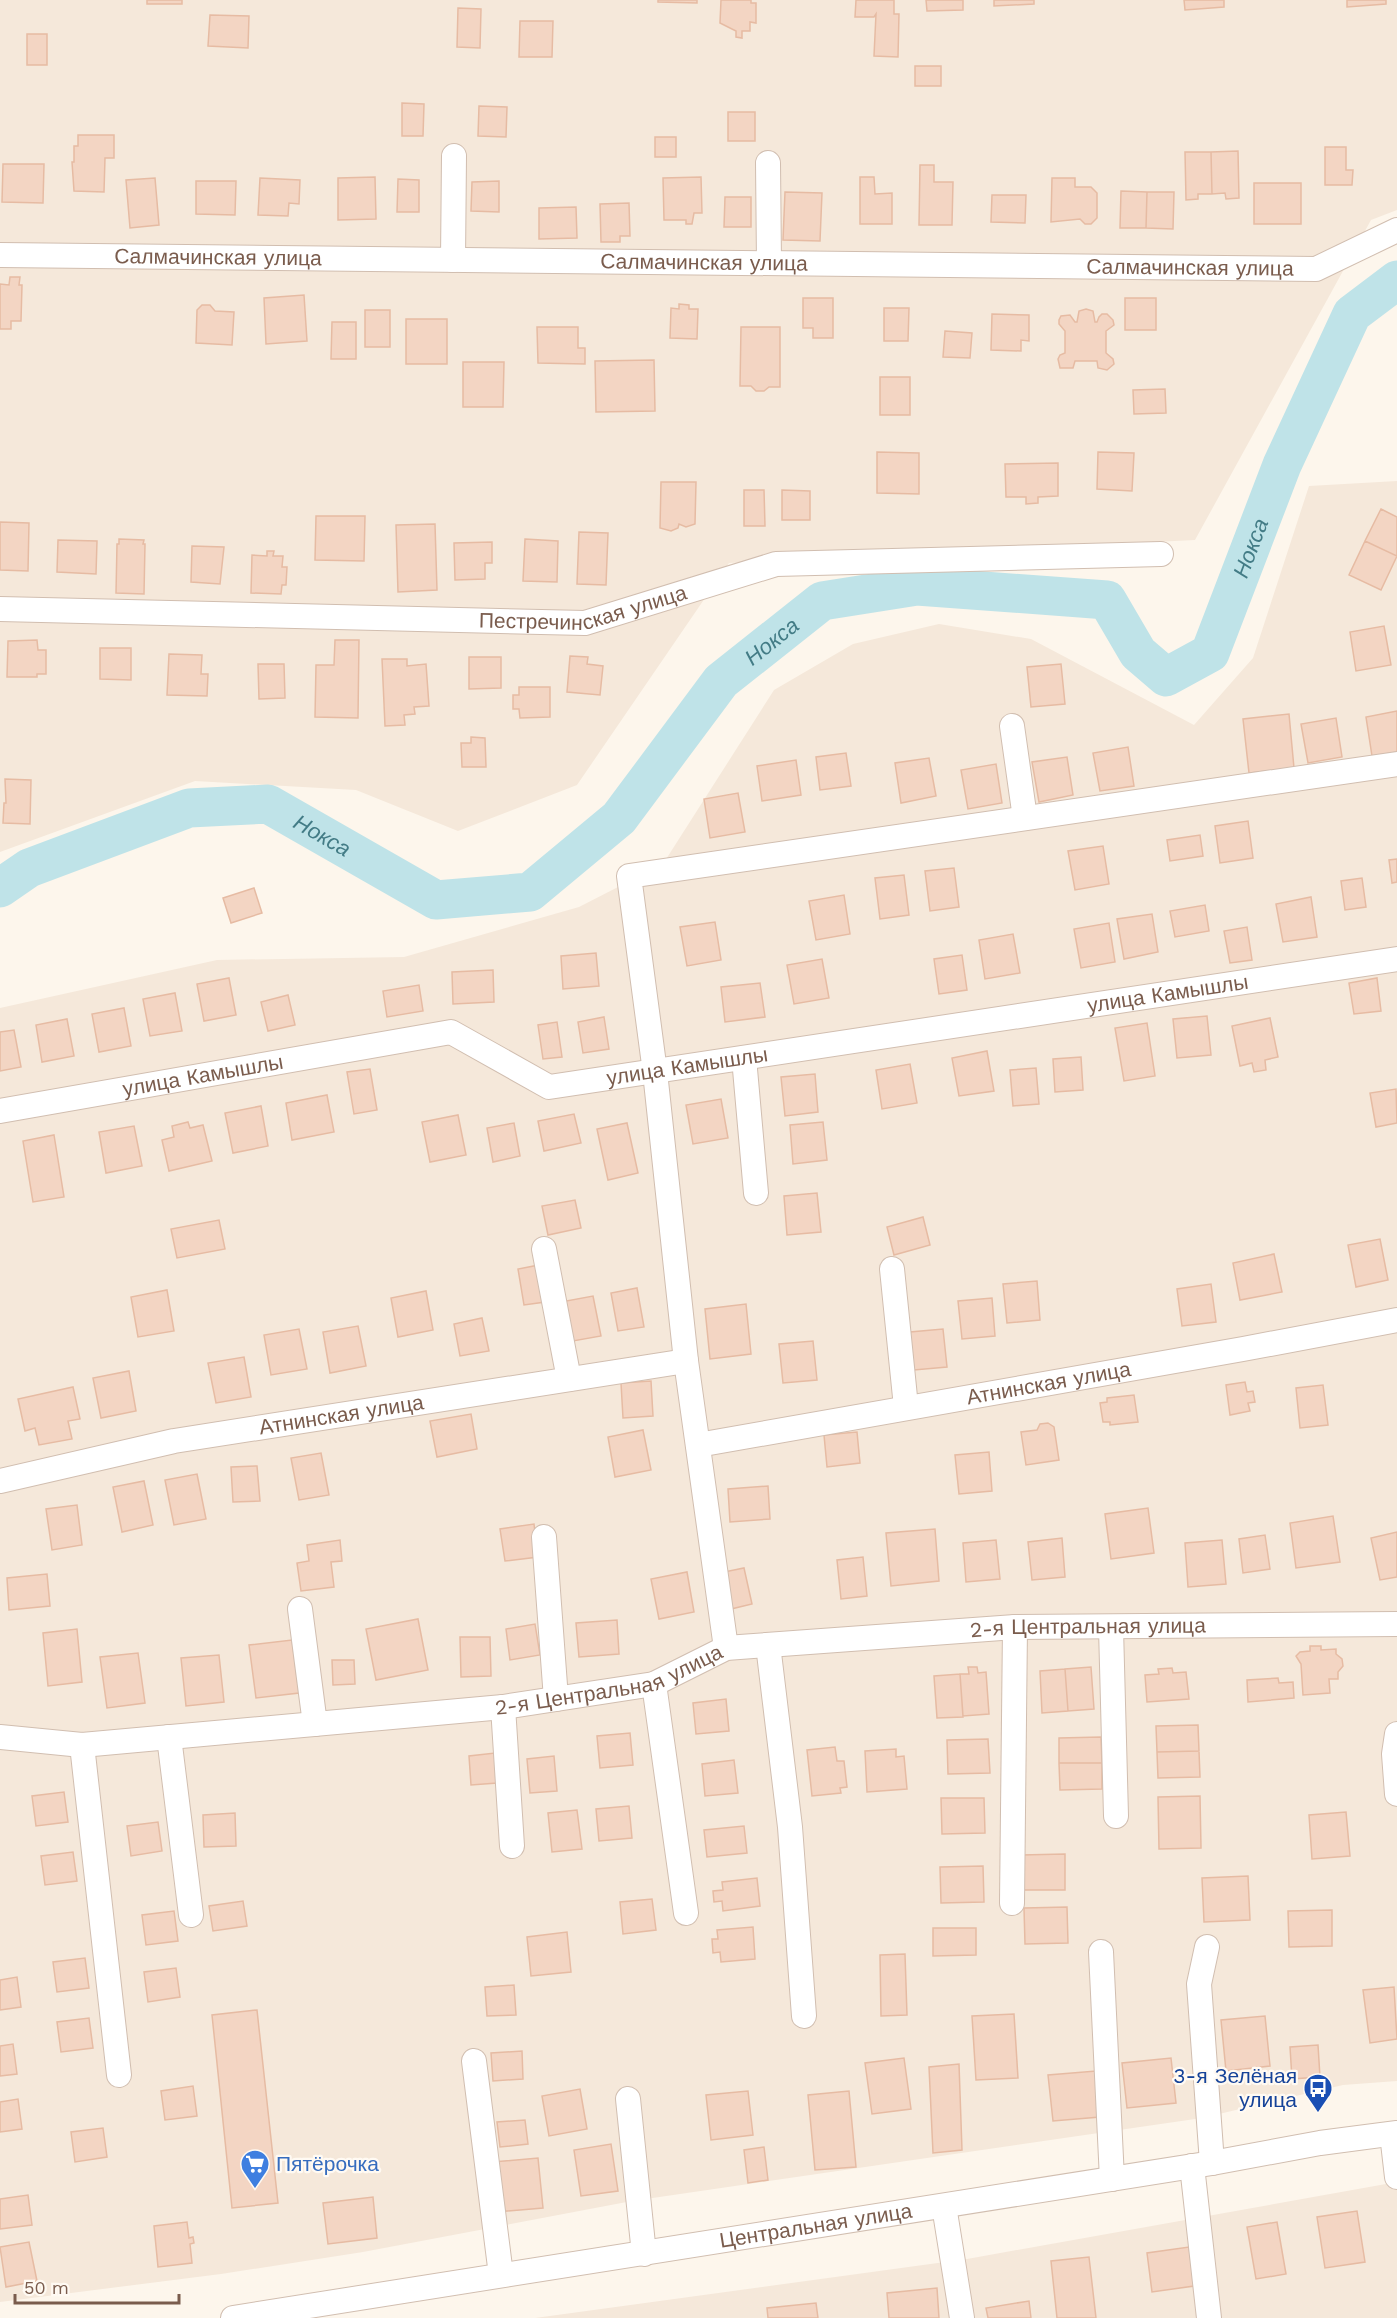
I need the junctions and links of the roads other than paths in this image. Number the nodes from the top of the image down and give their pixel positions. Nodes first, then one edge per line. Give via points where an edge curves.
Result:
1 (448, 156) dead end
2 (768, 163) dead end
3 (1397, 230) edge
4 (0, 255) edge
5 (446, 260) junction
6 (769, 263) junction
7 (1161, 554) dead end
8 (0, 609) edge
9 (1012, 726) dead end
10 (1397, 764) edge
11 (1025, 818) junction
12 (1392, 960) edge
13 (744, 1058) junction
14 (655, 1072) junction
15 (0, 1112) edge
16 (756, 1193) dead end
17 (544, 1249) dead end
18 (892, 1269) dead end
19 (1397, 1320) edge
20 (686, 1360) junction
21 (569, 1379) junction
22 (906, 1407) junction
23 (698, 1445) junction
24 (0, 1481) edge
25 (544, 1537) dead end
26 (300, 1609) dead end
27 (1397, 1624) edge
28 (1015, 1628) junction
29 (1111, 1628) junction
30 (768, 1645) junction
31 (726, 1648) junction
32 (654, 1684) junction
33 (556, 1699) junction
34 (503, 1707) junction
35 (315, 1724) junction
36 (1397, 1734) edge
37 (0, 1737) edge
38 (169, 1737) junction
39 (82, 1745) junction
40 (1397, 1794) edge
41 (1116, 1816) dead end
42 (512, 1846) dead end
43 (1012, 1903) dead end
44 (686, 1913) dead end
45 (191, 1915) dead end
46 (1207, 1947) dead end
47 (1101, 1952) dead end
48 (804, 2016) dead end
49 (474, 2061) dead end
50 (119, 2075) dead end
51 (628, 2099) dead end
52 (1395, 2133) edge
53 (1202, 2164) junction
54 (1397, 2177) edge
55 (1112, 2179) junction
56 (944, 2206) junction
57 (644, 2254) junction
58 (501, 2276) junction
59 (234, 2318) edge
60 (962, 2318) edge
61 (1209, 2318) edge

1 - 5 street
2 - 6 street
3 - 6 street, Салмачинская улица via 1316,269
4 - 5 street, Салмачинская улица
5 - 6 street, Салмачинская улица
7 - 8 street, Пестречинская улица via 776,564 585,623
9 - 11 street
10 - 11 street
11 - 14 street via 628,876
12 - 13 street, улица Камышлы
13 - 14 street, улица Камышлы
13 - 16 street
14 - 15 street, улица Камышлы via 549,1087 451,1032
14 - 20 street
17 - 21 street
18 - 22 street
19 - 22 street, Атнинская улица
20 - 21 street, Атнинская улица
20 - 23 street
21 - 24 street, Атнинская улица via 174,1441
22 - 23 street, Атнинская улица
23 - 31 street
25 - 33 street
26 - 35 street
27 - 29 street, 2-я Центральная улица
28 - 29 street, 2-я Центральная улица
28 - 30 street, 2-я Центральная улица
28 - 43 street
29 - 41 street
30 - 31 street, 2-я Центральная улица
30 - 48 street via 790,1827
31 - 32 street, 2-я Центральная улица
32 - 33 street, 2-я Центральная улица
32 - 44 street
33 - 34 street, 2-я Центральная улица
34 - 35 street, 2-я Центральная улица
34 - 42 street
35 - 38 street, 2-я Центральная улица
36 - 40 street
37 - 39 street, 2-я Центральная улица
38 - 39 street, 2-я Центральная улица
38 - 45 street
39 - 50 street
46 - 53 street via 1199,1984
47 - 55 street
49 - 58 street
51 - 57 street
52 - 53 street, Центральная улица
52 - 54 street
53 - 55 street, Центральная улица
53 - 61 street
55 - 56 street, Центральная улица
56 - 57 street, Центральная улица
56 - 60 street
57 - 58 street, Центральная улица
58 - 59 street, Центральная улица

